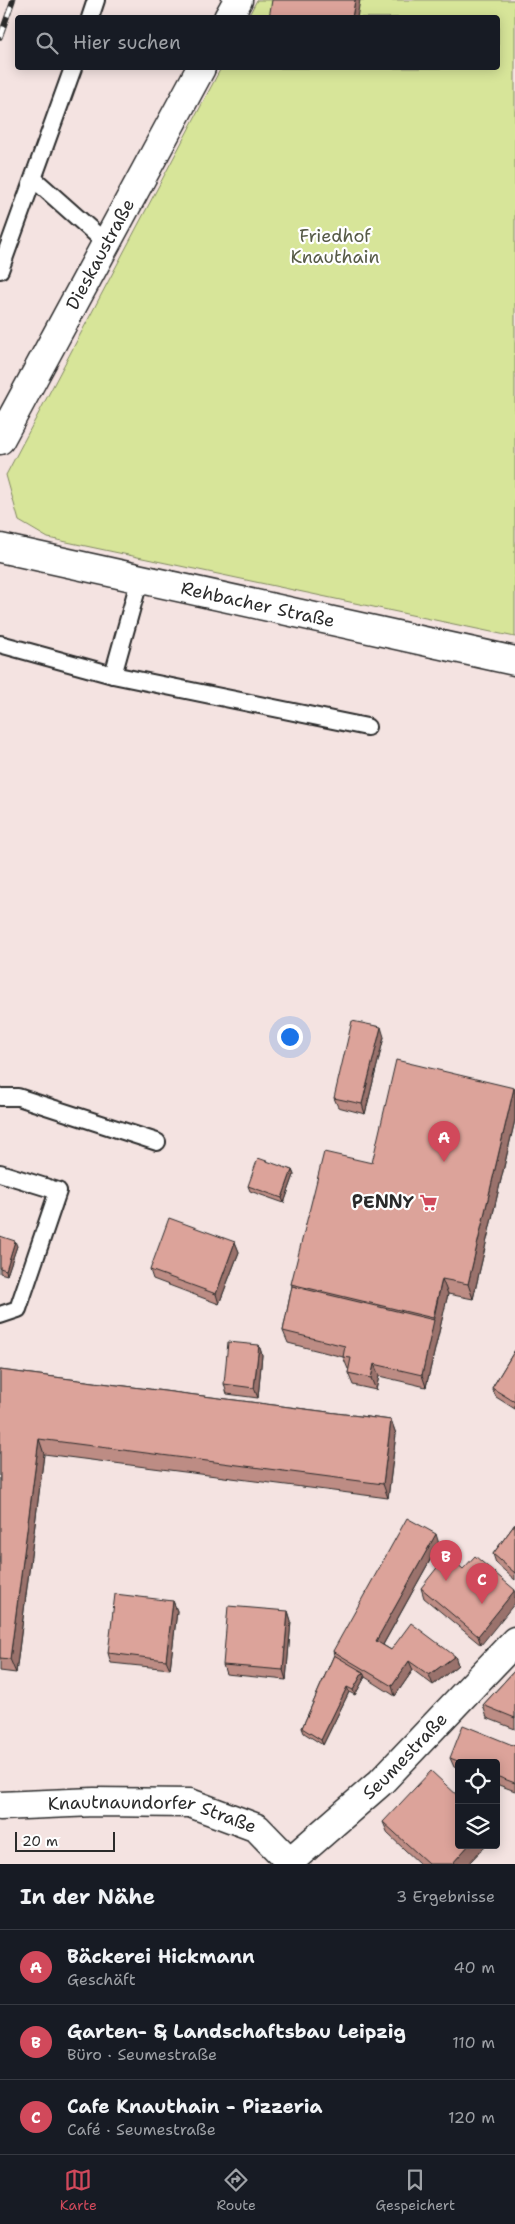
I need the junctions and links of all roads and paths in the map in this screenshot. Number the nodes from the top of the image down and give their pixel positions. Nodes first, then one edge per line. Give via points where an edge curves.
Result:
1 (96, 0) edge
2 (238, 0) edge
3 (91, 15) edge
4 (230, 15) edge
5 (72, 70) edge
6 (200, 70) edge
7 (34, 179) junction
8 (106, 243) junction
9 (0, 270) edge
10 (0, 440) edge
11 (0, 548) edge
12 (140, 578) junction
13 (0, 644) edge
14 (515, 661) edge
15 (113, 675) junction
16 (367, 727) dead end
17 (0, 1097) edge
18 (157, 1142) dead end
19 (0, 1173) edge
20 (0, 1315) edge
21 (515, 1641) edge
22 (0, 1806) edge
23 (288, 1863) edge

1 - 3 lane
2 - 4 street
5 - 7 lane
6 - 8 street, Dieskaustraße
7 - 8 lane
7 - 9 lane
8 - 10 street, Dieskaustraße
11 - 12 street, Rehbacher Straße
12 - 14 street, Rehbacher Straße
12 - 15 lane
13 - 15 lane
15 - 16 lane
17 - 18 lane via 18,1097
19 - 20 lane via 58,1192 18,1309
21 - 23 street, Seumestraße via 381,1782
22 - 23 street, Knautnaundorfer Straße via 94,1802 190,1803 257,1828

